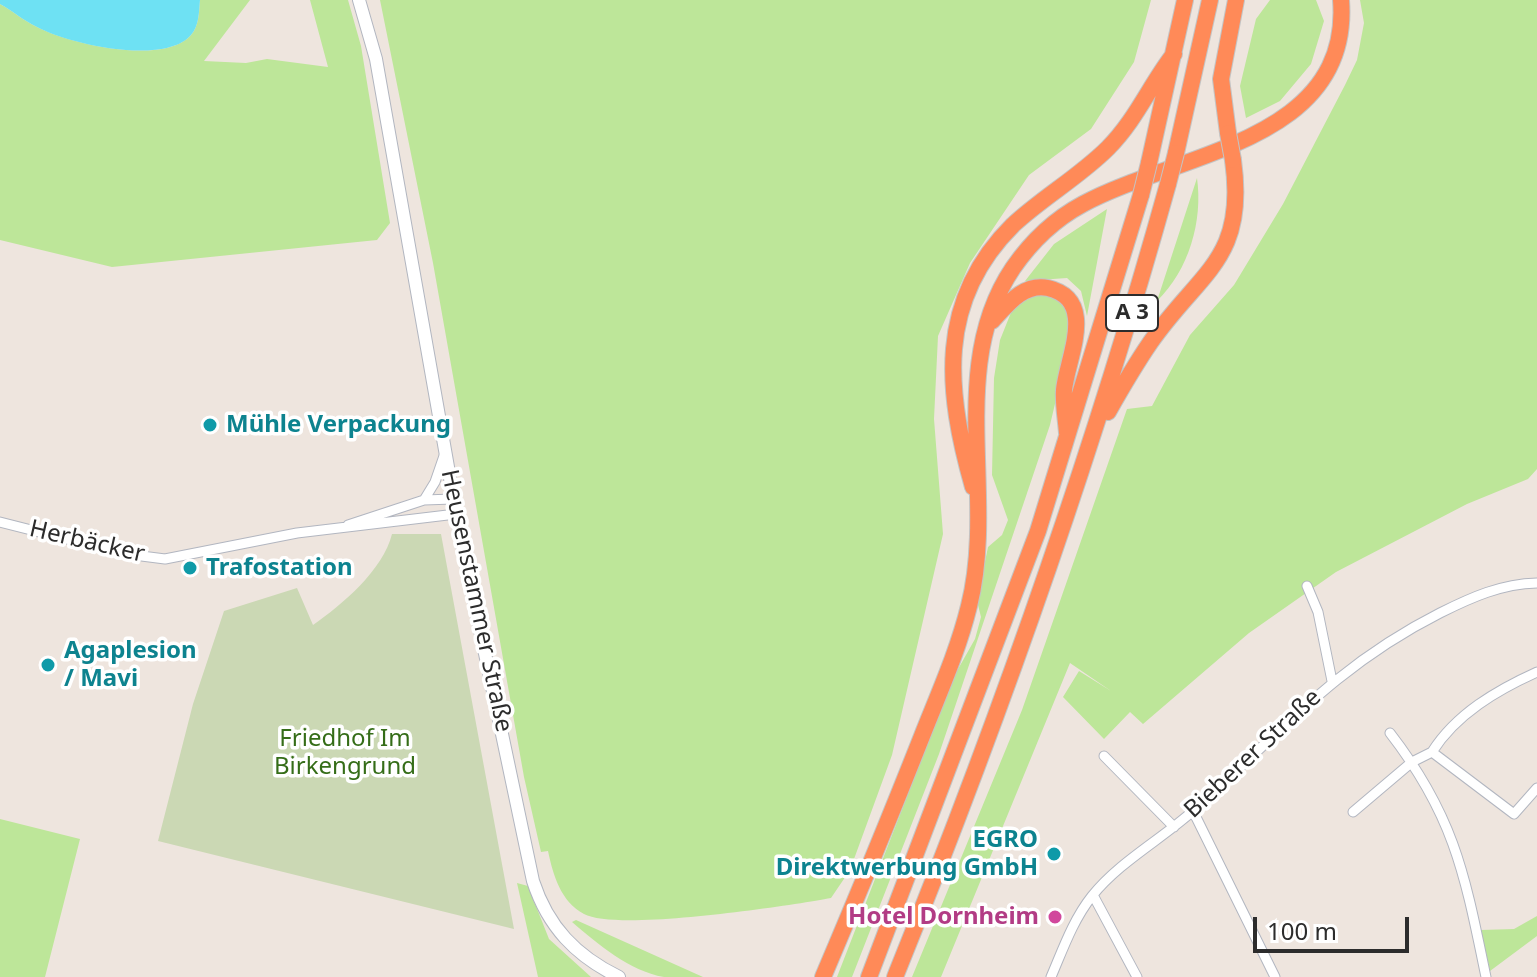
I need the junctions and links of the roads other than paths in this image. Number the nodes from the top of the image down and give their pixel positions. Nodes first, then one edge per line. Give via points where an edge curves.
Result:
1 (359, 0) edge
2 (1185, 0) edge
3 (1210, 0) edge
4 (1236, 0) edge
5 (1334, 0) edge
6 (1341, 0) edge
7 (1336, 49) junction
8 (1174, 54) junction
9 (986, 328) junction
10 (1092, 442) junction
11 (1067, 443) junction
12 (445, 453) junction
13 (453, 499) junction
14 (424, 500) junction
15 (979, 512) junction
16 (456, 514) junction
17 (0, 522) edge
18 (345, 526) junction
19 (1537, 583) edge
20 (1307, 586) dead end
21 (1537, 672) edge
22 (1332, 681) junction
23 (1390, 733) dead end
24 (1432, 752) junction
25 (1104, 756) dead end
26 (1412, 762) junction
27 (1537, 788) edge
28 (1193, 811) junction
29 (1353, 812) dead end
30 (1174, 827) junction
31 (1093, 895) junction
32 (590, 963) junction
33 (600, 977) edge
34 (619, 977) edge
35 (823, 977) edge
36 (869, 977) edge
37 (895, 977) edge
38 (1051, 977) edge
39 (1137, 977) edge
40 (1275, 977) edge
41 (1486, 977) edge

1 - 12 main road, Heusenstammer Straße via 383,97
2 - 8 highway, A 3
3 - 10 highway, A 3, bridge via 1168,184
4 - 10 highway, bridge via 1221,79 1236,214 1222,254 1150,343
5 - 7 highway
6 - 7 highway
7 - 9 highway via 1312,95 1276,124 1123,185 1059,220 1011,270
8 - 11 highway, A 3, bridge via 1141,195
8 - 15 highway via 1125,130 1095,161 1014,225 967,295 953,345 951,384
9 - 11 highway via 1010,301 1031,288 1051,289 1068,300 1077,321 1064,390
9 - 15 highway via 978,384
10 - 37 highway, A 3 via 1005,692
11 - 36 highway, A 3 via 980,694
12 - 13 main road, Heusenstammer Straße
12 - 14 street
13 - 14 street
13 - 16 main road, Heusenstammer Straße
14 - 18 street
15 - 35 highway via 976,568 961,635
16 - 18 street
16 - 32 main road, Heusenstammer Straße via 533,881 551,922
17 - 18 street, Herbäcker via 165,559
19 - 22 street, Bieberer Straße via 1503,586 1465,600 1374,649
20 - 22 street, Bieberer Straße via 1318,612
21 - 24 street via 1466,714
22 - 28 street, Bieberer Straße
23 - 26 street
24 - 26 street
24 - 27 street via 1514,814
25 - 30 street, Bieberer Straße
26 - 29 street
26 - 41 street via 1450,832
28 - 30 street, Bieberer Straße
28 - 40 street
30 - 31 street, Bieberer Straße
31 - 38 street, Bieberer Straße
31 - 39 street
32 - 33 main road
32 - 34 main road, Heusenstammer Straße

